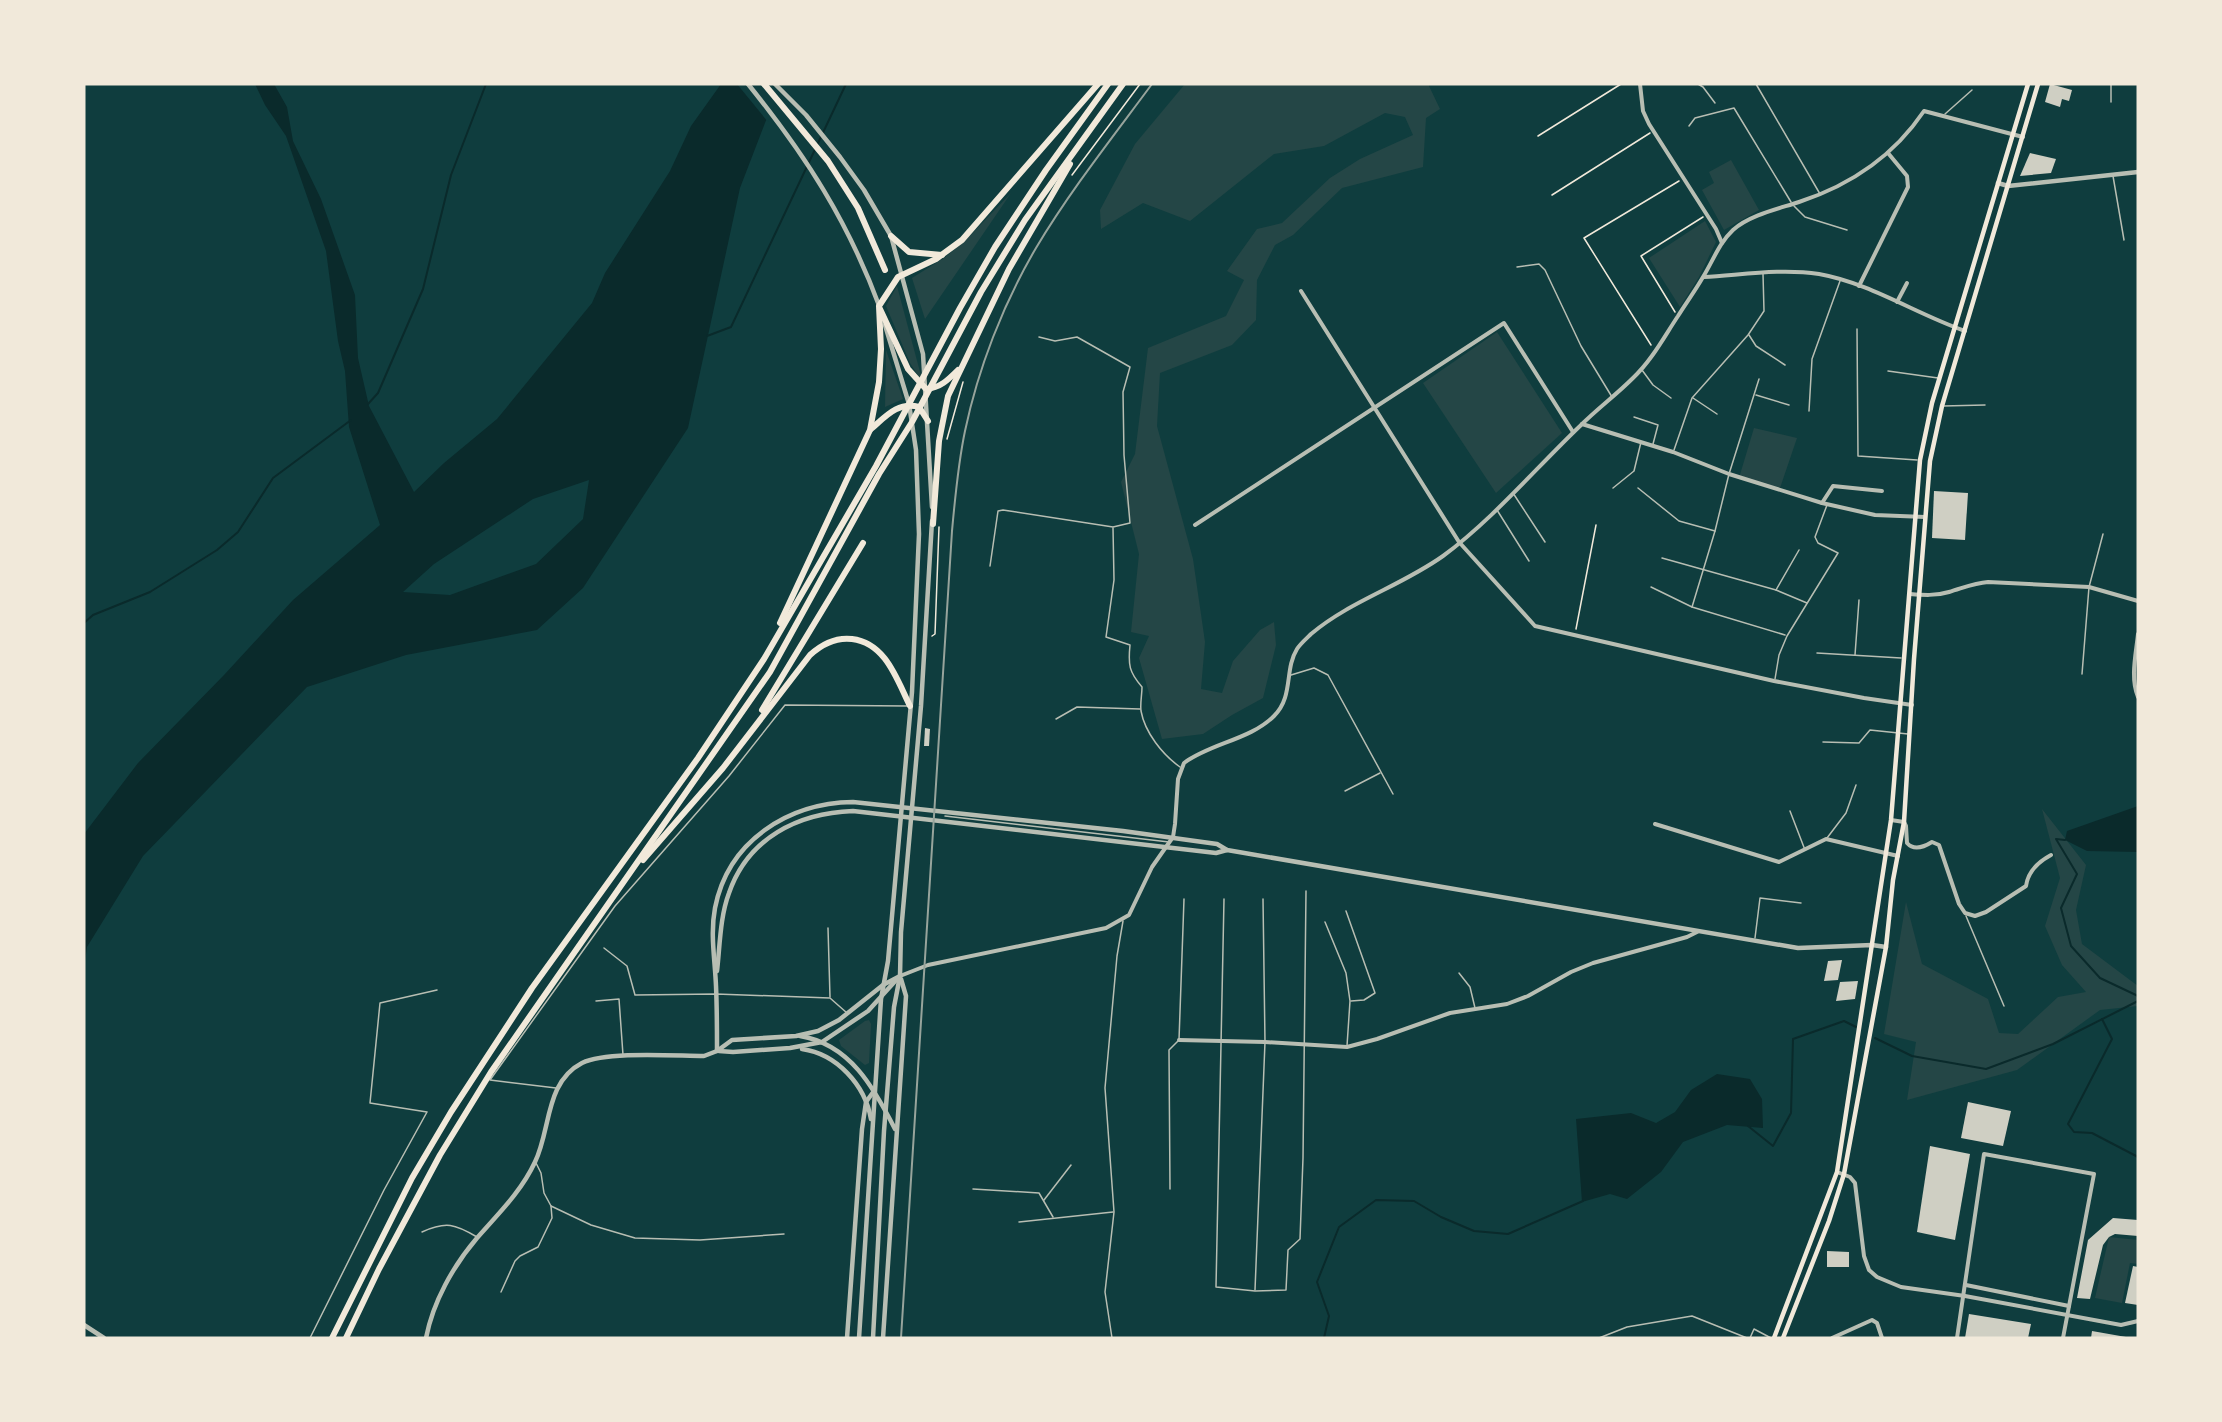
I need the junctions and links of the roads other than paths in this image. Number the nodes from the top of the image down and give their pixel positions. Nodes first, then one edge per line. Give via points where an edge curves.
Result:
1 (748, 84) edge
2 (764, 84) edge
3 (775, 84) edge
4 (1098, 84) edge
5 (1108, 84) edge
6 (1123, 84) edge
7 (1640, 84) edge
8 (1698, 84) edge
9 (1756, 84) edge
10 (2028, 84) edge
11 (2038, 84) edge
12 (2111, 84) edge
13 (1972, 90) dead end
14 (2111, 102) dead end
15 (1715, 103) dead end
16 (1944, 114) junction
17 (1689, 126) dead end
18 (2012, 133) junction
19 (2023, 137) junction
20 (1081, 144) junction
21 (1888, 153) junction
22 (2138, 172) edge
23 (2112, 175) junction
24 (1998, 183) junction
25 (2008, 186) junction
26 (1821, 195) junction
27 (1793, 204) junction
28 (1847, 230) dead end
29 (891, 236) junction
30 (2124, 240) dead end
31 (1722, 243) junction
32 (942, 255) junction
33 (1516, 267) dead end
34 (885, 270) dead end
35 (1762, 273) junction
36 (902, 275) junction
37 (1704, 277) junction
38 (1841, 280) junction
39 (1907, 283) dead end
40 (1859, 286) junction
41 (1301, 291) dead end
42 (1897, 302) junction
43 (879, 306) junction
44 (1954, 327) junction
45 (1857, 329) dead end
46 (1965, 331) junction
47 (1748, 334) junction
48 (1038, 337) dead end
49 (962, 365) junction
50 (1785, 365) dead end
51 (1641, 370) junction
52 (1888, 371) dead end
53 (1939, 378) junction
54 (1759, 379) dead end
55 (926, 389) junction
56 (1755, 394) junction
57 (1612, 397) junction
58 (1671, 398) dead end
59 (1692, 398) junction
60 (909, 404) junction
61 (1789, 405) dead end
62 (1985, 405) dead end
63 (1942, 406) junction
64 (1374, 407) junction
65 (1809, 411) dead end
66 (1717, 414) dead end
67 (1634, 417) dead end
68 (928, 421) junction
69 (1581, 424) junction
70 (870, 430) junction
71 (1573, 432) junction
72 (1641, 441) junction
73 (1653, 445) junction
74 (1673, 452) junction
75 (1920, 460) junction
76 (1729, 474) junction
77 (1613, 488) dead end
78 (1638, 488) dead end
79 (1882, 491) dead end
80 (1513, 493) junction
81 (1825, 504) junction
82 (1496, 509) junction
83 (1914, 517) junction
84 (1925, 517) junction
85 (933, 524) junction
86 (1195, 525) dead end
87 (1113, 527) junction
88 (1715, 531) junction
89 (2103, 534) dead end
90 (1459, 542) junction
91 (1545, 542) dead end
92 (863, 543) dead end
93 (1799, 550) dead end
94 (1662, 558) dead end
95 (1529, 561) dead end
96 (990, 566) dead end
97 (1704, 570) junction
98 (1651, 587) dead end
99 (2089, 587) junction
100 (1776, 590) junction
101 (1910, 594) junction
102 (1920, 595) junction
103 (1859, 600) dead end
104 (2138, 601) edge
105 (1808, 603) junction
106 (1692, 607) junction
107 (2138, 634) edge
108 (1787, 636) junction
109 (1817, 653) dead end
110 (1855, 656) junction
111 (1904, 658) junction
112 (764, 659) junction
113 (2082, 674) dead end
114 (1290, 675) junction
115 (1774, 681) junction
116 (2138, 697) edge
117 (1901, 703) junction
118 (1911, 705) junction
119 (910, 706) junction
120 (1141, 709) junction
121 (1056, 719) dead end
122 (750, 731) junction
123 (1898, 733) junction
124 (1909, 735) junction
125 (1823, 742) dead end
126 (1181, 767) junction
127 (1381, 772) junction
128 (1856, 785) dead end
129 (1345, 791) dead end
130 (1393, 794) dead end
131 (1790, 811) dead end
132 (945, 816) dead end
133 (1891, 820) junction
134 (1904, 822) junction
135 (1655, 824) dead end
136 (1826, 839) junction
137 (1170, 842) junction
138 (1227, 850) junction
139 (1805, 850) junction
140 (1887, 854) junction
141 (2051, 855) dead end
142 (1899, 856) junction
143 (626, 878) junction
144 (1306, 891) dead end
145 (1184, 899) dead end
146 (1224, 899) dead end
147 (1263, 899) dead end
148 (1801, 903) dead end
149 (1346, 911) dead end
150 (1965, 913) junction
151 (1123, 920) junction
152 (1325, 922) dead end
153 (828, 928) dead end
154 (1697, 932) junction
155 (1755, 942) junction
156 (1872, 945) junction
157 (1886, 947) junction
158 (604, 948) dead end
159 (1459, 973) dead end
160 (900, 976) junction
161 (716, 986) junction
162 (883, 988) junction
163 (437, 990) dead end
164 (716, 994) junction
165 (830, 998) junction
166 (881, 999) junction
167 (596, 1000) dead end
168 (1350, 1001) junction
169 (2004, 1006) dead end
170 (1475, 1009) junction
171 (848, 1014) junction
172 (796, 1036) junction
173 (1179, 1040) junction
174 (822, 1042) junction
175 (1222, 1042) junction
176 (1265, 1042) junction
177 (1304, 1045) junction
178 (1347, 1047) junction
179 (790, 1048) junction
180 (717, 1051) junction
181 (623, 1056) junction
182 (556, 1088) junction
183 (874, 1091) junction
184 (866, 1102) junction
185 (886, 1113) junction
186 (873, 1130) junction
187 (896, 1131) junction
188 (536, 1162) junction
189 (1071, 1165) dead end
190 (1837, 1172) junction
191 (1844, 1174) junction
192 (973, 1189) dead end
193 (1170, 1189) dead end
194 (856, 1198) junction
195 (867, 1199) junction
196 (1044, 1201) junction
197 (551, 1206) junction
198 (1114, 1212) junction
199 (1054, 1218) junction
200 (1019, 1222) dead end
201 (422, 1232) dead end
202 (784, 1234) dead end
203 (477, 1238) junction
204 (1966, 1286) junction
205 (1255, 1291) junction
206 (501, 1292) dead end
207 (1965, 1296) junction
208 (2069, 1306) junction
209 (2138, 1321) edge
210 (84, 1325) edge
211 (104, 1338) edge
212 (310, 1338) edge
213 (332, 1338) edge
214 (346, 1338) edge
215 (426, 1338) edge
216 (847, 1338) edge
217 (859, 1338) edge
218 (873, 1338) edge
219 (884, 1338) edge
220 (1112, 1338) edge
221 (1599, 1338) edge
222 (1749, 1338) edge
223 (1772, 1338) edge
224 (1783, 1338) edge
225 (1832, 1338) edge
226 (1882, 1338) edge
227 (1957, 1338) edge
228 (2063, 1338) edge

1 - 43 street via 786,131 840,216
2 - 34 highway via 828,161 858,208
3 - 29 street via 840,157
4 - 32 highway via 962,240
5 - 112 highway via 995,247 876,466
6 - 20 highway
7 - 31 street via 1643,111 1653,131
8 - 15 lane
9 - 26 lane
10 - 18 main road
11 - 19 main road
12 - 14 lane
13 - 16 lane
16 - 18 street
16 - 21 street via 1924,111 1910,132
17 - 27 lane via 1695,118 1734,108
18 - 19 street
18 - 24 main road
19 - 25 main road
20 - 49 highway via 1009,269
20 - 143 highway via 1025,220 981,292 770,672
21 - 26 street via 1846,183
21 - 40 street via 1907,176 1908,186
22 - 23 street
23 - 25 street
23 - 30 lane
24 - 25 street
24 - 44 main road
25 - 46 main road
26 - 27 street
27 - 28 lane via 1805,217
27 - 31 street via 1755,218 1735,229
29 - 32 highway via 909,252
29 - 36 street
31 - 37 street
32 - 36 highway
33 - 57 lane via 1539,264 1545,270 1581,346
35 - 37 street
35 - 38 street via 1794,271
35 - 47 lane via 1764,311
36 - 43 highway
36 - 55 street via 923,354
37 - 51 street
38 - 40 street
38 - 65 lane via 1812,358
39 - 42 street
40 - 42 street
41 - 64 street
42 - 44 street
43 - 55 highway via 908,369
43 - 60 street
43 - 70 highway via 879,382
44 - 46 street
44 - 53 main road
45 - 75 lane via 1858,456
46 - 63 main road
47 - 50 lane via 1756,346
47 - 59 lane
48 - 87 lane via 1056,341 1077,337 1130,367 1123,392 1130,523
49 - 55 highway via 946,382
49 - 85 highway via 948,396 939,441
51 - 57 street
51 - 58 lane
52 - 53 lane
53 - 75 main road
54 - 56 lane
55 - 68 street
56 - 61 lane
56 - 76 lane
57 - 69 street
59 - 66 lane
59 - 74 lane
60 - 68 highway via 919,407
60 - 70 highway via 893,410
60 - 119 street via 916,450 919,524
62 - 63 lane
63 - 84 main road via 1930,461
64 - 71 street via 1504,323
64 - 86 street
64 - 90 street
67 - 73 lane via 1658,425
68 - 85 street
69 - 71 street
69 - 72 street
70 - 112 highway
71 - 80 street
72 - 73 street
72 - 77 lane via 1634,471
73 - 74 street
74 - 76 street
75 - 83 main road
76 - 81 street
76 - 88 lane
78 - 88 lane via 1679,521
79 - 81 street via 1833,486
80 - 82 street
80 - 91 lane
81 - 83 street via 1875,515
81 - 105 lane via 1815,537 1818,543 1838,553
82 - 90 street
82 - 95 lane
83 - 84 street
83 - 101 main road
84 - 102 main road
85 - 160 street
87 - 96 lane via 998,511
87 - 120 lane via 1114,580 1106,637 1130,645 1131,675 1142,687
88 - 97 lane
89 - 99 lane
90 - 114 street via 1409,577 1311,634 1297,649
90 - 115 street via 1535,626
92 - 122 highway
93 - 100 lane
94 - 97 lane
97 - 100 lane
97 - 106 lane
98 - 106 lane
99 - 102 street via 1975,583 1948,593
99 - 104 street
99 - 113 lane
100 - 105 lane
101 - 102 street
101 - 111 main road
102 - 118 main road
103 - 110 lane
105 - 108 lane
106 - 108 lane
107 - 116 street via 2134,670
108 - 115 lane
109 - 110 lane
110 - 111 lane
111 - 117 main road
112 - 213 highway via 692,767 532,988 451,1112 407,1188
114 - 126 street via 1284,703 1274,716 1248,733 1189,759
114 - 127 lane via 1314,668 1328,675
115 - 117 street
117 - 118 street
117 - 123 main road
118 - 124 main road
119 - 122 highway via 891,666 878,649 859,640 839,639 810,655
119 - 162 street
119 - 182 lane via 785,705 729,776 638,878 490,1080
120 - 121 lane via 1077,707
120 - 126 lane via 1151,735
122 - 143 highway via 723,768
123 - 124 lane
123 - 125 lane via 1870,730 1859,743
123 - 133 main road
124 - 134 main road
126 - 137 street
127 - 129 lane
127 - 130 lane
128 - 136 lane via 1846,813
131 - 139 lane
132 - 137 lane
133 - 134 street
133 - 140 main road
134 - 142 main road
134 - 150 street via 1910,846 1918,848 1932,842 1939,845
135 - 139 street via 1779,862
136 - 139 street
136 - 140 street
137 - 151 street via 1152,867 1134,908
138 - 154 street
138 - 161 street via 1216,853 876,813 834,812 796,822 760,845 736,875 724,909
138 - 161 street via 1216,844 1124,831 833,802 792,813 771,825 729,870 715,908
140 - 142 street
140 - 156 main road
141 - 150 street via 2039,861 2026,886 1986,912
142 - 157 main road
143 - 214 highway via 491,1072 446,1146
144 - 177 lane
145 - 173 lane
146 - 175 lane
147 - 176 lane
148 - 155 lane via 1760,898
149 - 168 lane via 1375,993 1364,1000
150 - 169 lane
151 - 160 street via 1106,928 924,966
151 - 198 lane via 1105,1088
152 - 168 lane via 1346,973
153 - 165 lane
154 - 155 street
154 - 170 street via 1593,963 1518,1000
155 - 156 street via 1798,948
156 - 157 street
156 - 190 main road
157 - 191 main road
158 - 164 lane via 627,966 635,995
159 - 170 lane via 1470,987
160 - 162 street
160 - 166 street
160 - 185 street
160 - 187 street via 906,996
161 - 164 street
162 - 166 street
162 - 171 street
163 - 212 lane via 381,1003 370,1103 427,1112 378,1200
164 - 165 lane
164 - 180 street
165 - 171 lane
166 - 174 street
166 - 183 street
167 - 181 lane via 619,999
168 - 178 lane
170 - 178 street via 1450,1013
171 - 172 street via 818,1030
172 - 174 street
172 - 180 street via 732,1040
173 - 175 street
173 - 193 lane via 1170,1050
174 - 179 street
174 - 183 street via 848,1059
175 - 176 street
175 - 205 lane via 1216,1287
176 - 177 street
176 - 205 lane
177 - 178 street
177 - 205 lane via 1300,1239 1288,1250 1286,1290
179 - 180 street
179 - 184 street via 815,1051 834,1061 848,1074
180 - 181 street via 704,1056
181 - 182 street via 584,1062 568,1072
182 - 188 street
183 - 184 street
183 - 185 street
183 - 186 street
184 - 186 street
184 - 194 street
185 - 187 street
185 - 218 street
186 - 195 street
187 - 219 street
188 - 197 lane
188 - 203 street via 512,1200
189 - 196 lane
190 - 191 street
190 - 223 main road
191 - 207 street via 1855,1184 1869,1270 1901,1287
191 - 224 main road
192 - 196 lane via 1039,1193
194 - 195 street
194 - 216 street
195 - 217 street
196 - 199 lane
197 - 202 lane via 591,1225 635,1238
197 - 206 lane via 552,1218 538,1247 515,1261
198 - 199 lane
198 - 220 lane via 1105,1292
199 - 200 lane
201 - 203 lane via 437,1225 451,1225
203 - 215 street via 440,1296
204 - 207 street
204 - 208 street
204 - 208 street via 1984,1154 2094,1173
207 - 209 street via 2121,1325
207 - 227 street
208 - 228 street
210 - 211 street
221 - 222 lane via 1627,1327 1692,1316
222 - 223 lane via 1754,1329
225 - 226 street via 1872,1320

